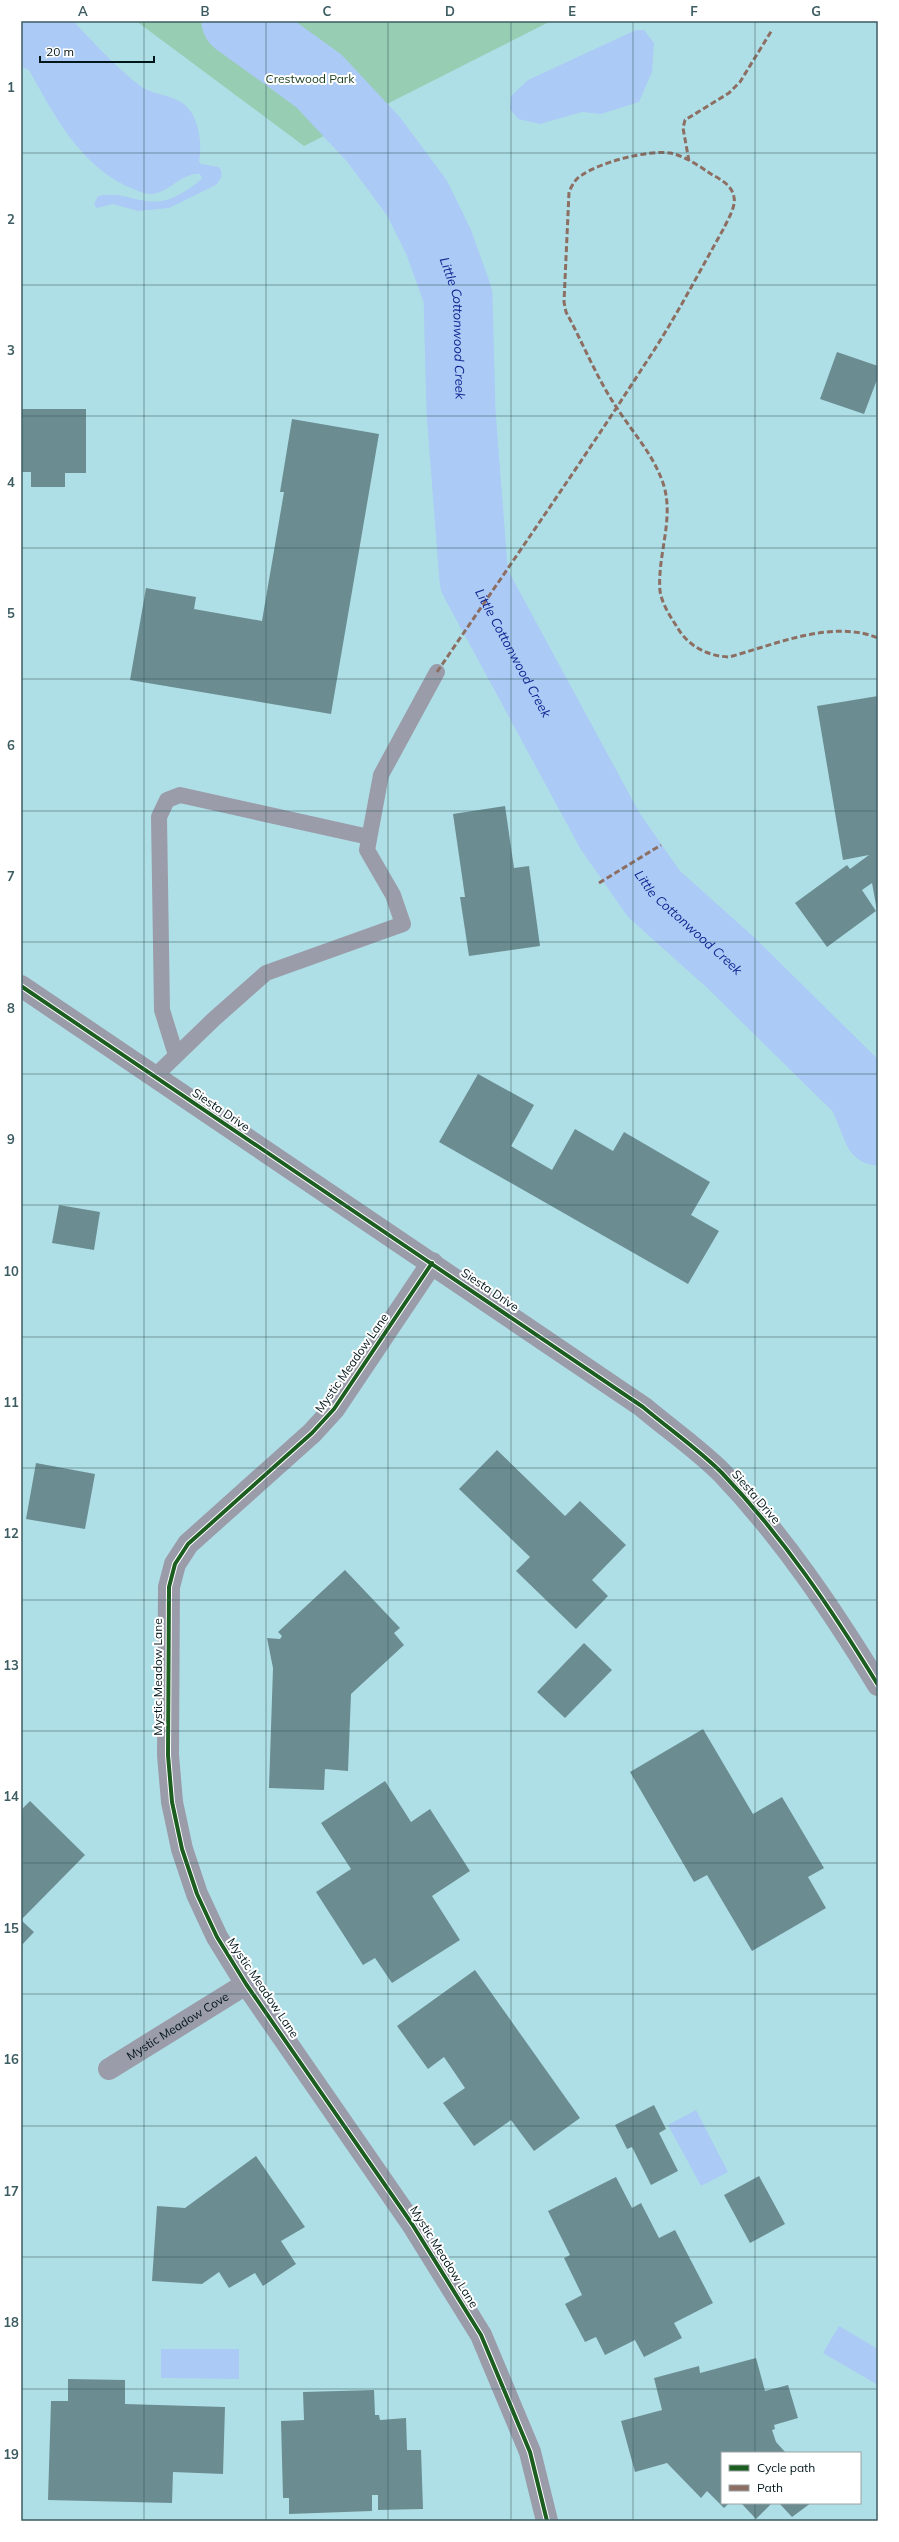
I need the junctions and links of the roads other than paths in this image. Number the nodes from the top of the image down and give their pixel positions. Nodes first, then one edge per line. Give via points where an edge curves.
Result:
1 (437, 672) dead end
2 (369, 837) junction
3 (21, 986) edge
4 (176, 1055) junction
5 (154, 1077) junction
6 (432, 1264) junction
7 (878, 1685) edge
8 (246, 1984) junction
9 (109, 2069) dead end
10 (547, 2521) edge

1 - 2 lane via 381,775
2 - 4 lane via 367,850 393,895 404,924 266,973
2 - 4 lane via 180,795 166,800 159,817 162,1010
3 - 5 street, Siesta Drive
4 - 5 lane
5 - 6 street, Siesta Drive
6 - 7 street, Siesta Drive via 643,1407 721,1472 784,1545 833,1612
6 - 8 street, Mystic Meadow Lane via 334,1409 312,1433 188,1544 175,1564 169,1587 168,1755 172,1802 182,1849 197,1894 217,1937
8 - 9 street, Mystic Meadow Cove
8 - 10 street, Mystic Meadow Lane via 412,2224 481,2335 530,2452

